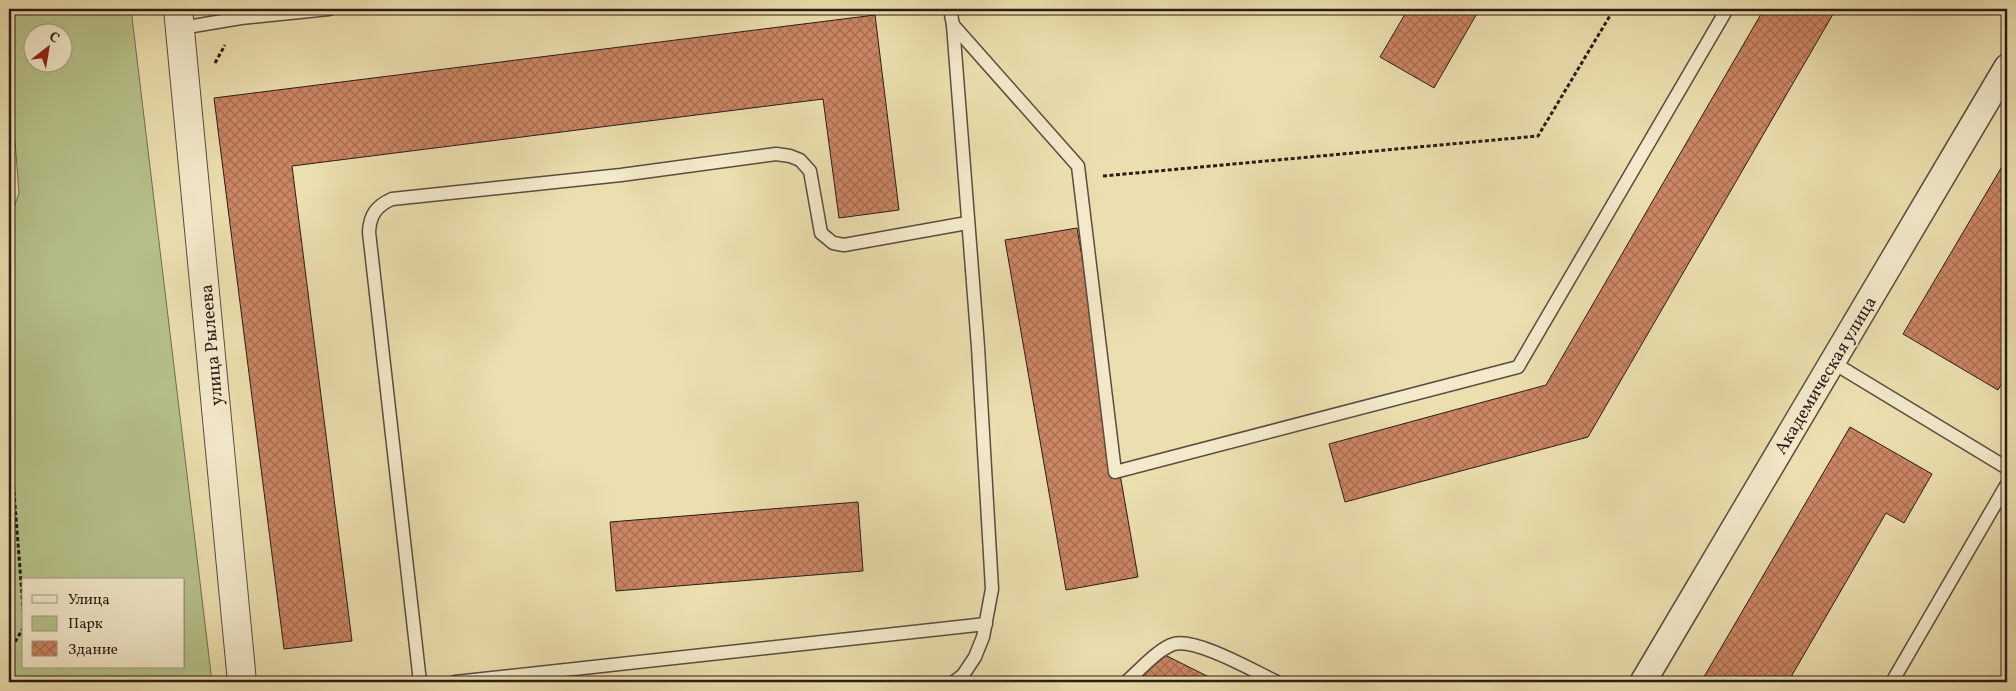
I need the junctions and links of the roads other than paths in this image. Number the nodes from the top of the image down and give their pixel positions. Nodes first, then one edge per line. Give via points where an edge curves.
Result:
1 (330, 9) edge
2 (950, 9) edge
3 (1727, 9) edge
4 (179, 18) edge
5 (953, 24) junction
6 (2007, 67) edge
7 (967, 223) junction
8 (1832, 362) junction
9 (2007, 468) edge
10 (2007, 484) edge
11 (986, 624) junction
12 (242, 682) edge
13 (420, 682) edge
14 (455, 682) edge
15 (954, 682) edge
16 (1126, 682) edge
17 (1277, 682) edge
18 (1642, 682) edge
19 (1892, 682) edge

1 - 4 lane via 241,18
2 - 5 lane
3 - 5 lane via 1518,367 1115,472 1078,166
4 - 12 street, улица Рылеева
5 - 7 lane
6 - 8 street, Академическая улица
7 - 11 lane via 992,589
7 - 13 lane via 844,245 834,243 821,233 810,171 800,160 776,154 621,176 392,199 378,206 371,218 369,232
8 - 9 lane
8 - 18 street, Академическая улица
10 - 19 lane
11 - 14 lane
11 - 15 lane via 975,657
16 - 17 lane via 1164,648 1186,643 1207,649

